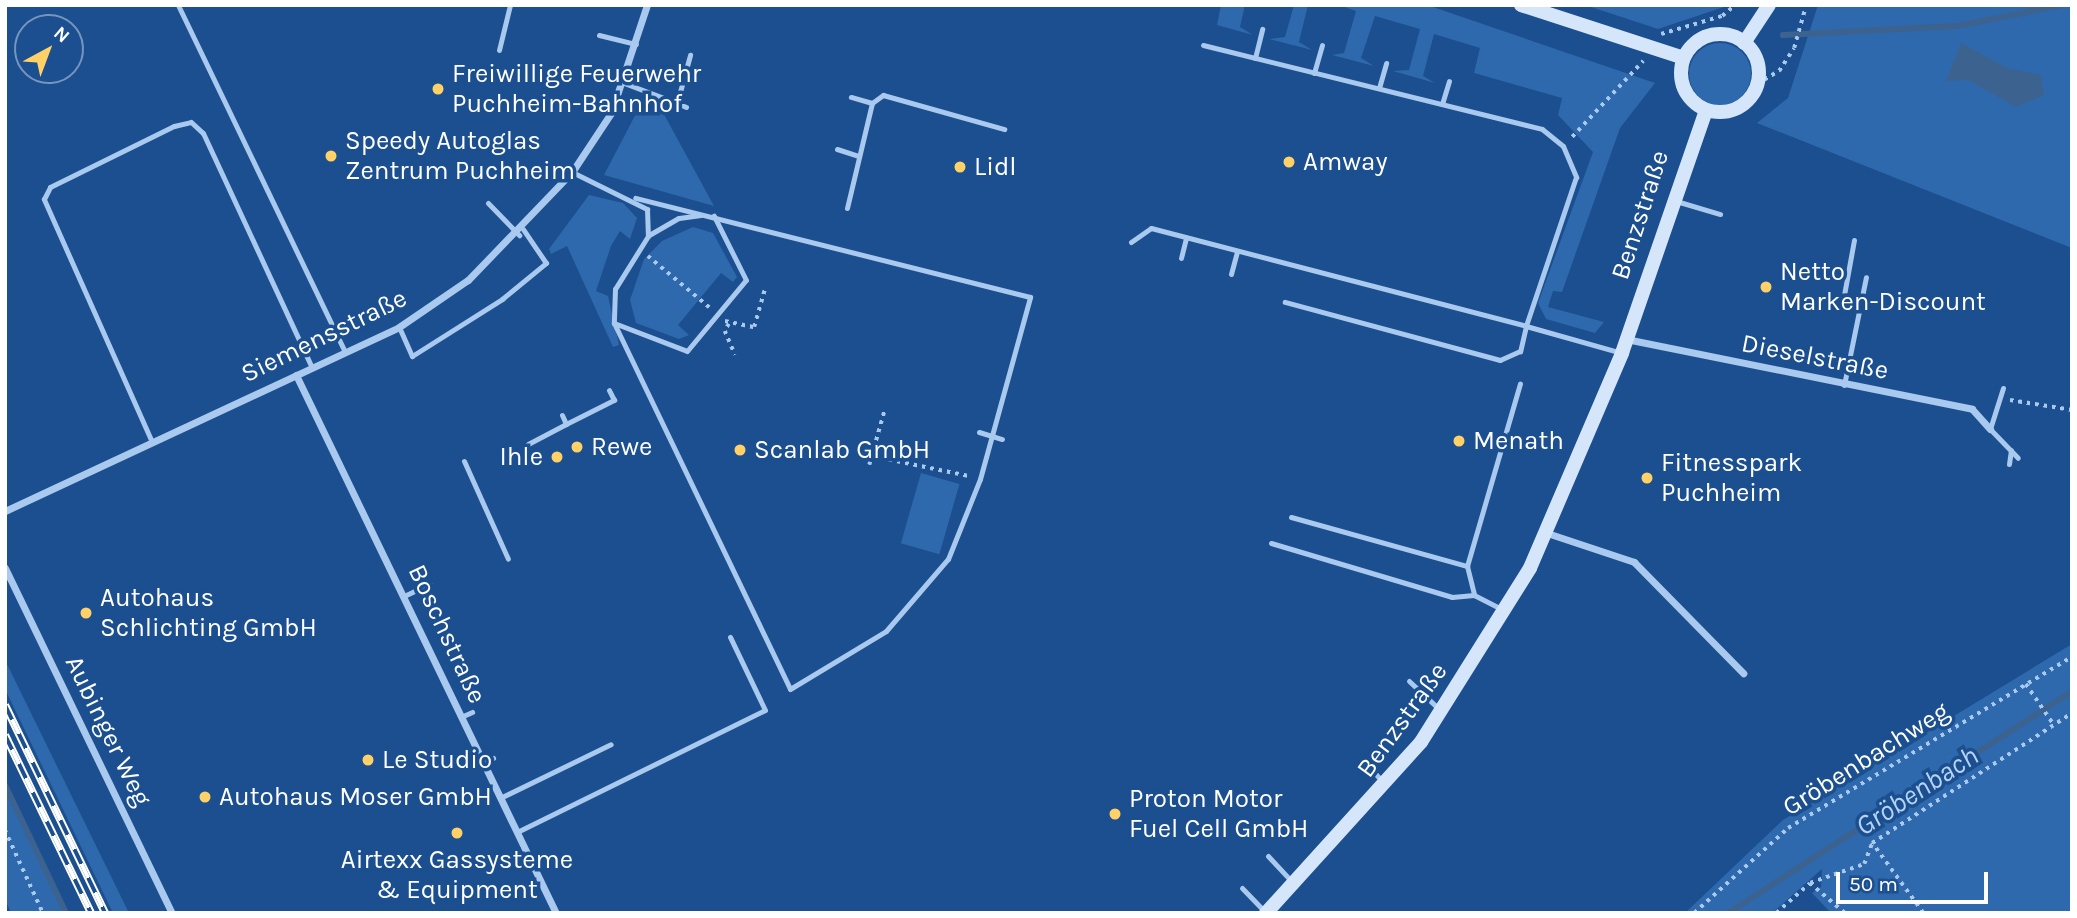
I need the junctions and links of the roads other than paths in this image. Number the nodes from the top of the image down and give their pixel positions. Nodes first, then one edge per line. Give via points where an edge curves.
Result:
1 (178, 5) edge
2 (510, 5) edge
3 (1521, 5) edge
4 (1769, 5) edge
5 (646, 6) edge
6 (1262, 29) dead end
7 (599, 34) dead end
8 (1744, 43) junction
9 (636, 44) junction
10 (1203, 45) dead end
11 (1322, 45) dead end
12 (499, 50) dead end
13 (691, 55) dead end
14 (1255, 58) junction
15 (1684, 58) junction
16 (1386, 63) dead end
17 (1314, 73) junction
18 (1449, 82) dead end
19 (624, 83) junction
20 (1380, 88) junction
21 (851, 97) dead end
22 (677, 103) junction
23 (872, 103) junction
24 (1442, 104) junction
25 (686, 107) dead end
26 (1706, 110) junction
27 (1004, 129) dead end
28 (837, 149) dead end
29 (859, 156) junction
30 (572, 172) junction
31 (635, 198) junction
32 (1670, 200) junction
33 (488, 203) dead end
34 (847, 208) dead end
35 (1720, 214) dead end
36 (714, 215) junction
37 (521, 232) junction
38 (648, 236) junction
39 (1186, 238) junction
40 (1854, 240) dead end
41 (1131, 242) dead end
42 (1237, 252) junction
43 (1181, 258) dead end
44 (1231, 274) dead end
45 (1866, 276) dead end
46 (1285, 302) dead end
47 (1842, 306) dead end
48 (614, 323) junction
49 (1526, 326) junction
50 (399, 327) junction
51 (1624, 346) junction
52 (345, 352) junction
53 (312, 368) junction
54 (296, 375) junction
55 (1520, 384) dead end
56 (1844, 385) junction
57 (2003, 388) dead end
58 (609, 390) dead end
59 (562, 415) dead end
60 (566, 424) junction
61 (1990, 429) junction
62 (979, 432) dead end
63 (992, 436) junction
64 (1002, 439) dead end
65 (152, 442) junction
66 (528, 444) dead end
67 (2011, 450) junction
68 (2018, 457) dead end
69 (464, 461) dead end
70 (2009, 464) dead end
71 (5, 511) edge
72 (1291, 517) dead end
73 (1547, 533) junction
74 (1271, 543) dead end
75 (509, 559) dead end
76 (1467, 566) junction
77 (5, 568) edge
78 (430, 584) dead end
79 (406, 595) junction
80 (1474, 595) junction
81 (1505, 611) junction
82 (730, 637) dead end
83 (1743, 673) dead end
84 (1409, 681) dead end
85 (472, 712) dead end
86 (1442, 712) junction
87 (463, 716) junction
88 (611, 744) dead end
89 (494, 758) dead end
90 (484, 762) junction
91 (1370, 768) dead end
92 (1386, 786) junction
93 (500, 797) junction
94 (517, 832) junction
95 (1268, 856) dead end
96 (1296, 886) junction
97 (1242, 888) dead end
98 (172, 913) edge
99 (555, 913) edge
100 (1266, 913) edge

1 - 52 lane
2 - 12 lane
3 - 15 street
4 - 8 street
5 - 9 street, Siemensstraße
6 - 14 lane
7 - 9 lane
8 - 15 street via 1715,35 1696,43
8 - 26 street via 1755,57 1757,84 1733,110
9 - 19 street, Siemensstraße
10 - 14 lane
11 - 17 lane
13 - 22 lane
14 - 17 lane
15 - 26 street via 1684,89
16 - 20 lane
17 - 20 lane
18 - 24 lane
19 - 22 lane
19 - 30 street, Siemensstraße
20 - 24 lane
21 - 23 lane
22 - 25 lane
23 - 27 lane via 883,95
23 - 29 lane
24 - 49 lane via 1542,129 1563,146 1576,177
26 - 32 street, Benzstraße
28 - 29 lane
29 - 34 lane
30 - 31 lane
30 - 37 street, Siemensstraße
31 - 36 lane
31 - 38 lane via 648,209
32 - 35 lane
32 - 51 street, Benzstraße
33 - 37 lane
36 - 38 lane via 679,218
36 - 48 lane via 746,280 687,351
36 - 63 lane via 1030,297
37 - 50 street, Siemensstraße via 468,280
37 - 50 lane via 546,263 502,299 412,356
38 - 48 lane via 615,289
39 - 41 lane via 1151,228
39 - 42 lane
39 - 43 lane
40 - 47 lane
42 - 44 lane
42 - 49 lane
45 - 56 lane
46 - 49 lane via 1500,360 1520,351
48 - 63 lane via 790,689 867,646 919,598 956,547
49 - 51 lane
50 - 52 street, Siemensstraße
51 - 56 street, Dieselstraße
51 - 73 street, Benzstraße
52 - 53 street, Siemensstraße
53 - 54 street, Siemensstraße
53 - 65 lane via 203,132 191,122 174,127 50,187 44,198
54 - 65 street, Siemensstraße
54 - 79 street, Boschstraße
55 - 76 lane
56 - 61 street, Dieselstraße via 1972,409
57 - 61 lane
58 - 60 lane via 614,400
59 - 60 lane
60 - 66 lane
61 - 67 lane
62 - 63 lane
63 - 64 lane
65 - 71 street, Siemensstraße
67 - 68 lane
67 - 70 lane
69 - 75 lane
72 - 76 lane
73 - 81 street, Benzstraße
73 - 83 street via 1634,562
74 - 80 lane via 1452,597
76 - 80 lane
77 - 98 street, Aubinger Weg
78 - 79 lane
79 - 87 street, Boschstraße
80 - 81 lane
81 - 86 street, Benzstraße
82 - 94 lane via 765,710
84 - 86 lane
85 - 87 lane
86 - 92 street, Benzstraße
87 - 90 street, Boschstraße
88 - 93 lane
89 - 90 lane
90 - 93 street, Boschstraße
91 - 92 lane
92 - 96 street, Benzstraße
93 - 94 street, Boschstraße
94 - 99 street, Boschstraße
95 - 96 lane
96 - 100 street, Benzstraße
97 - 100 lane

